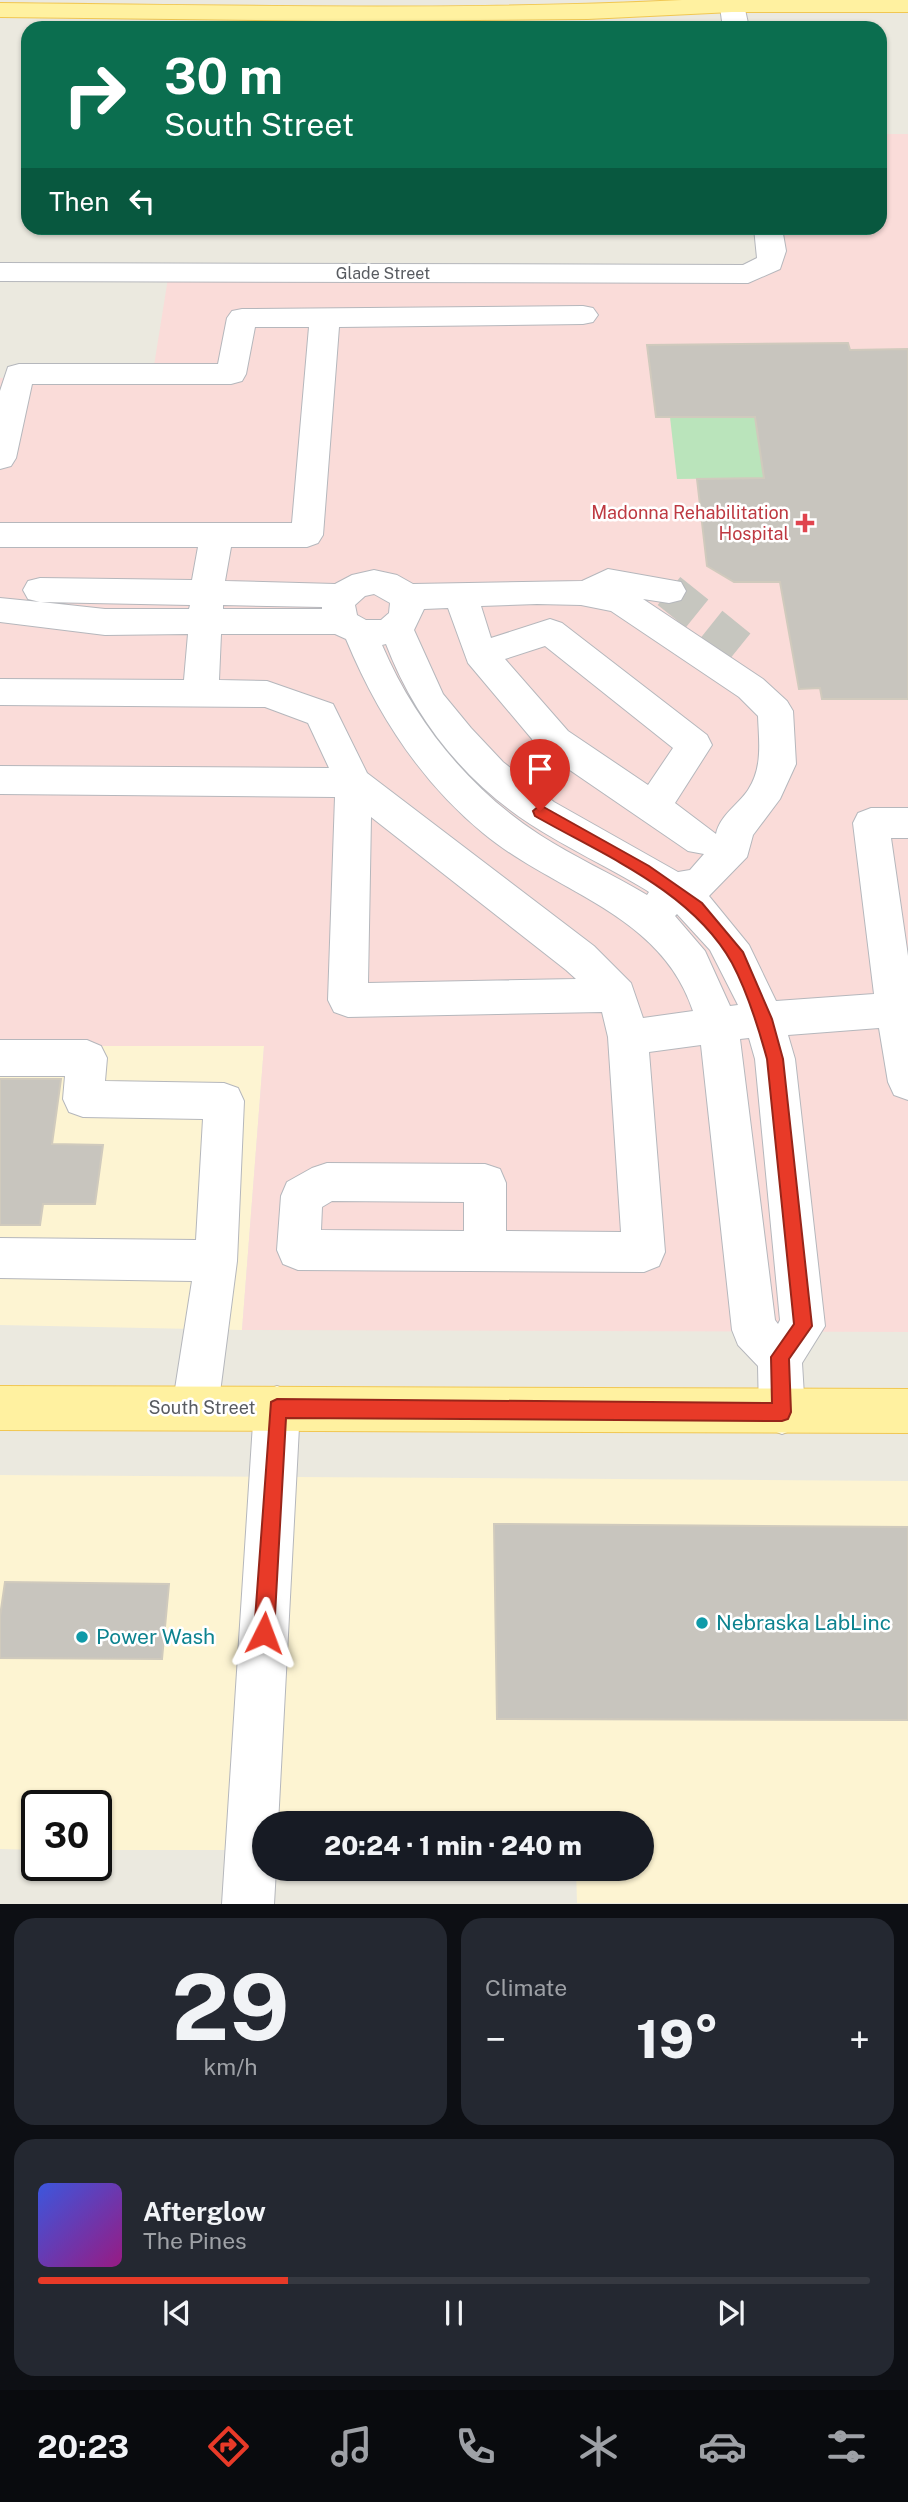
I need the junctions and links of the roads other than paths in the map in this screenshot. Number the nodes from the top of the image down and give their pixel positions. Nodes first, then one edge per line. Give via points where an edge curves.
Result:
1 (655, 0) edge
2 (908, 5) edge
3 (0, 10) edge
4 (733, 11) edge
5 (769, 235) edge
6 (0, 272) edge
7 (583, 316) dead end
8 (325, 317) junction
9 (0, 458) edge
10 (0, 535) edge
11 (216, 536) junction
12 (0, 587) edge
13 (669, 591) tunnel mouth
14 (581, 593) junction
15 (460, 595) junction
16 (206, 607) junction
17 (0, 610) edge
18 (369, 615) junction
19 (480, 654) junction
20 (751, 657) tunnel mouth
21 (0, 692) edge
22 (201, 692) junction
23 (775, 711) junction
24 (0, 780) edge
25 (354, 783) junction
26 (653, 808) junction
27 (908, 823) edge
28 (718, 835) junction
29 (669, 898) junction
30 (617, 995) junction
31 (896, 1010) junction
32 (764, 1019) junction
33 (718, 1025) junction
34 (628, 1037) junction
35 (0, 1058) edge
36 (908, 1082) edge
37 (485, 1252) junction
38 (0, 1258) edge
39 (216, 1261) junction
40 (780, 1357) junction
41 (0, 1408) edge
42 (195, 1408) junction
43 (277, 1408) junction
44 (908, 1411) edge
45 (782, 1412) junction
46 (248, 1903) edge

1 - 4 main road
2 - 4 main road
3 - 4 main road via 339,15
5 - 6 street, Glade Street via 772,258 765,268 737,274
7 - 8 street
8 - 9 street via 242,318 231,374 19,374
8 - 11 street via 307,535
10 - 11 street
11 - 16 street
12 - 16 street
13 - 14 street via 608,580
14 - 15 street
14 - 23 street via 620,600 751,688
15 - 18 street
15 - 19 street
16 - 17 street via 105,622
16 - 18 street
16 - 22 street
18 - 29 street via 457,736 501,779 540,811
19 - 26 street via 555,741
19 - 26 street via 550,632 694,745
20 - 23 street via 772,675
21 - 22 street
22 - 25 street via 267,694 321,714
23 - 28 street via 778,764 762,799
24 - 25 street
25 - 30 street via 580,958
25 - 30 street via 348,1000
26 - 28 street
27 - 31 street via 871,823
28 - 29 street via 734,846 701,883
29 - 32 street via 697,907 737,957
29 - 33 street
30 - 34 street
31 - 32 street
31 - 36 street
32 - 33 street
32 - 40 street via 775,1059 803,1326
33 - 34 street
33 - 40 street via 754,1330
34 - 37 street via 644,1252
35 - 39 street via 88,1058 83,1099 224,1101
37 - 37 street via 298,1250 302,1196 327,1182 485,1183
38 - 39 street
39 - 42 street
40 - 45 street
41 - 42 main road, South Street
42 - 43 main road, South Street
43 - 45 main road, South Street
43 - 46 street
44 - 45 main road, South Street

